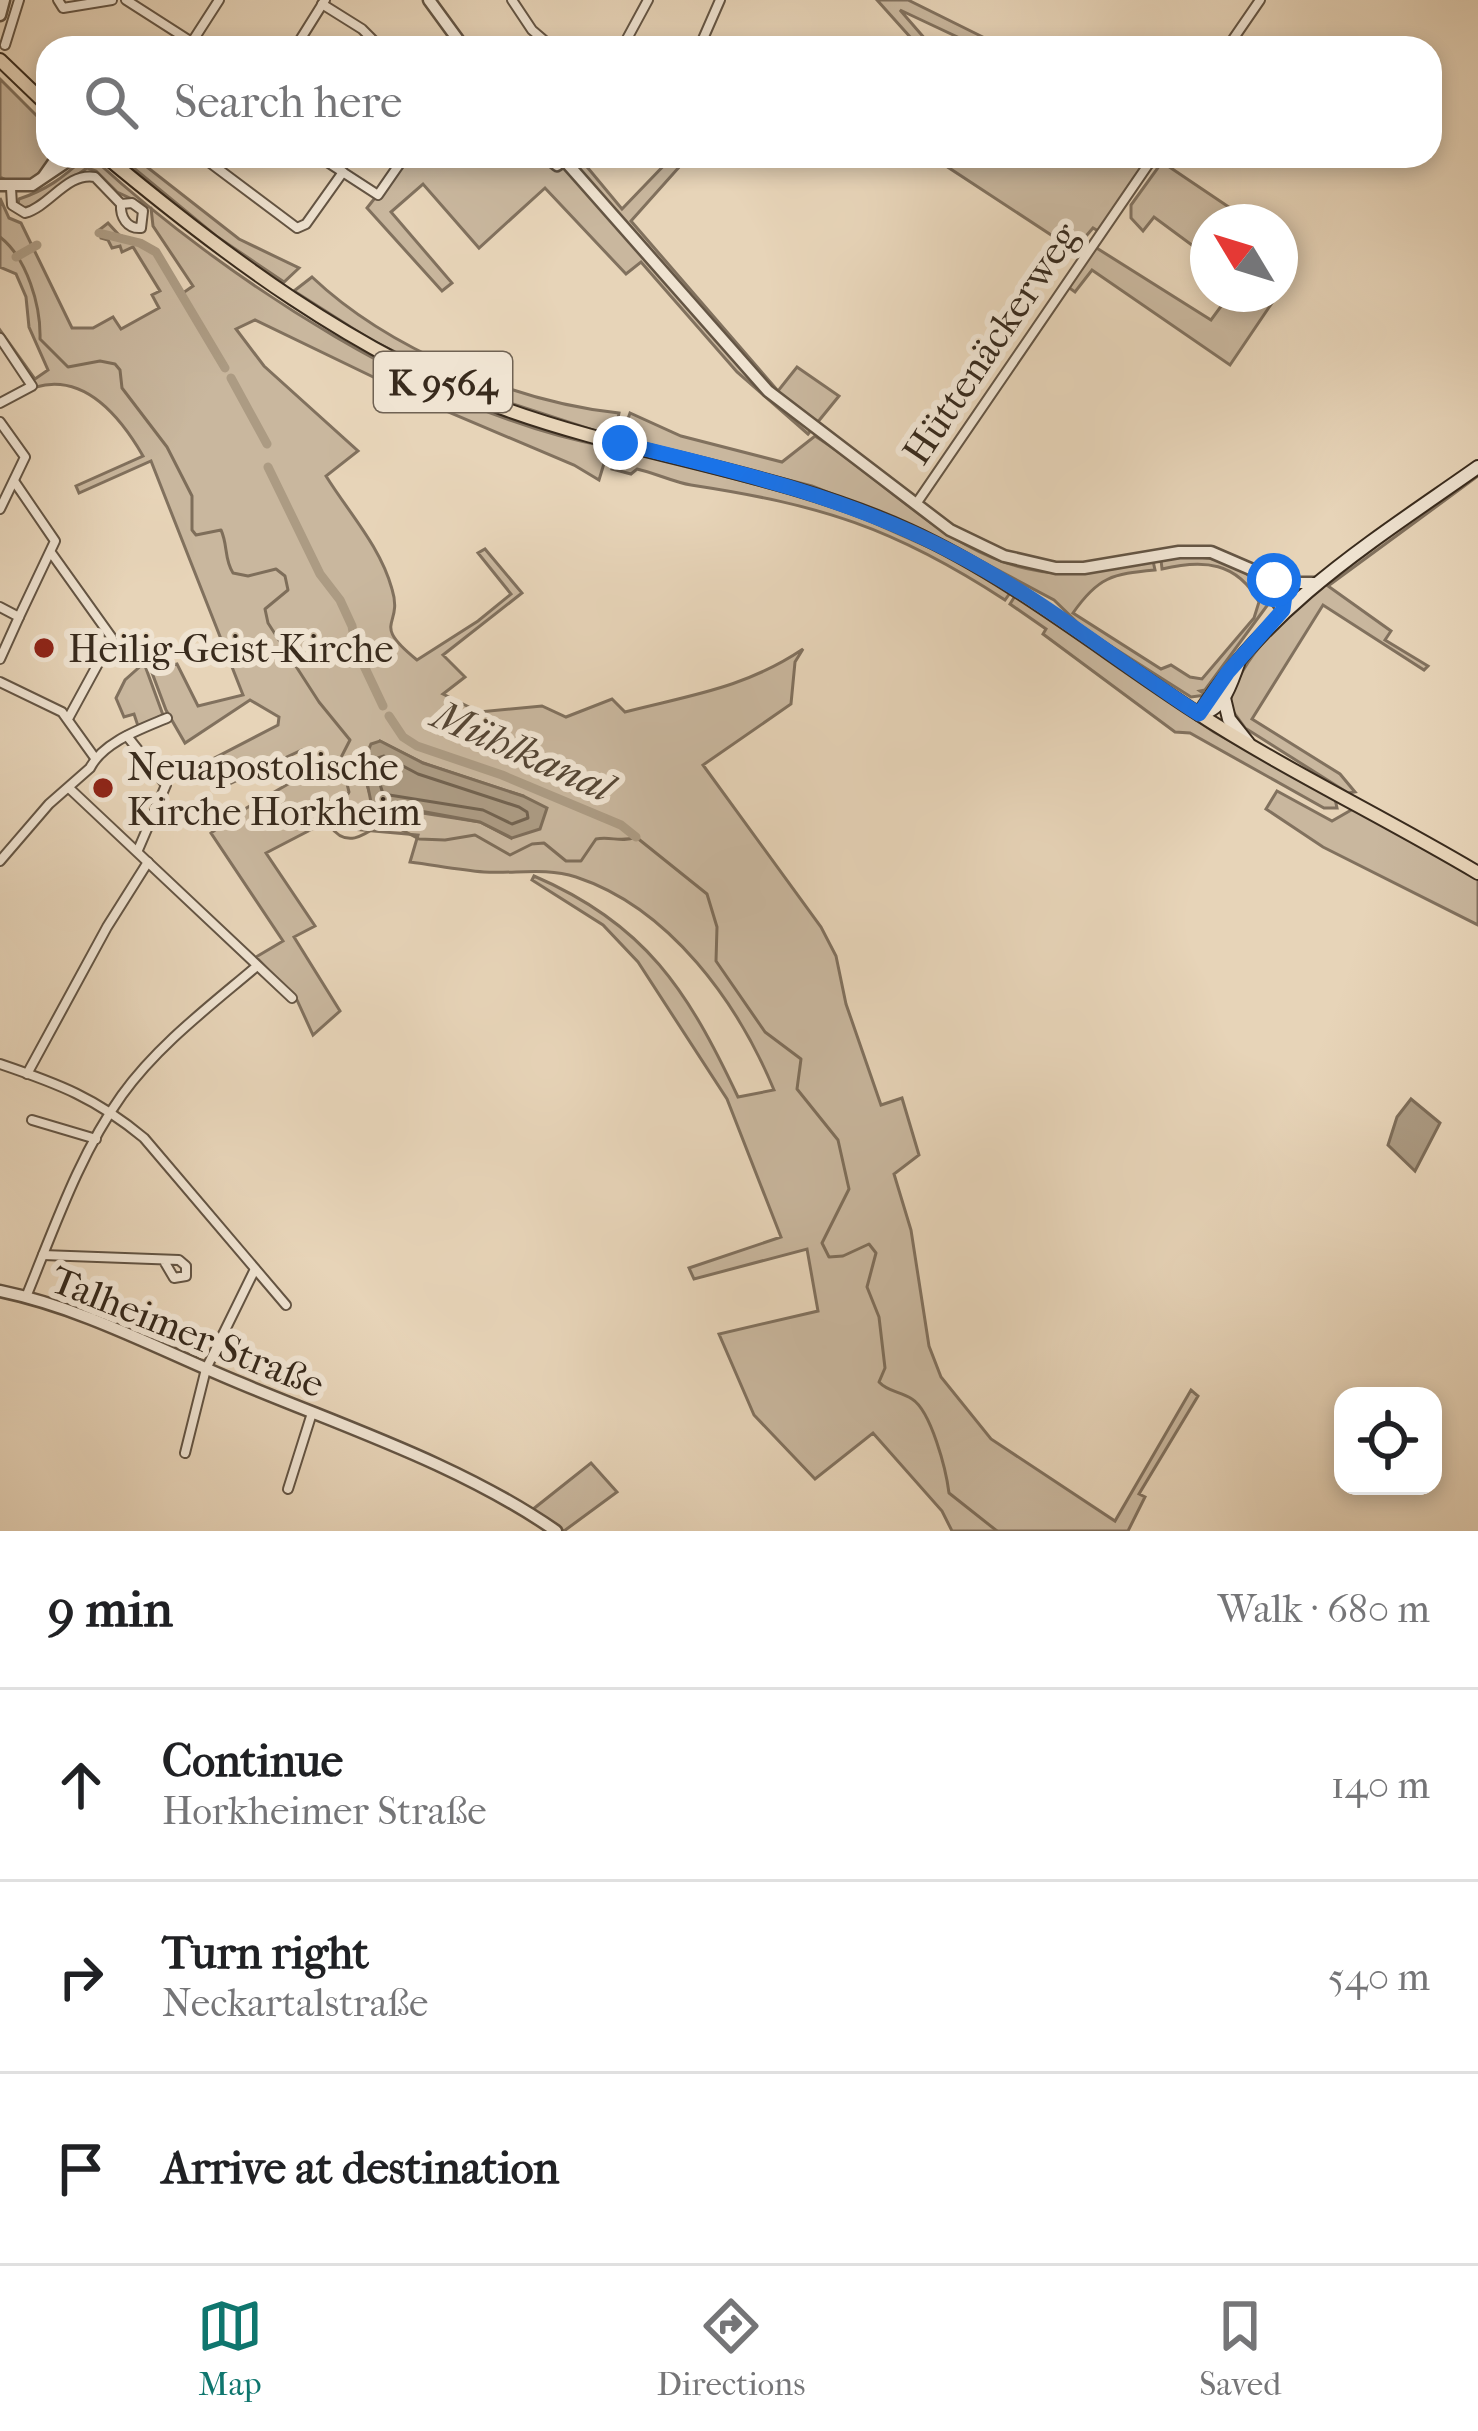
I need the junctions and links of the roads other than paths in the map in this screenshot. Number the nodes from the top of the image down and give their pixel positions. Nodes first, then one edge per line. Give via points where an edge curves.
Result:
1 (4, 0) edge
2 (20, 0) edge
3 (112, 0) edge
4 (126, 0) edge
5 (219, 0) edge
6 (429, 0) edge
7 (512, 0) edge
8 (648, 0) edge
9 (720, 0) edge
10 (1260, 0) edge
11 (58, 2) edge
12 (324, 2) edge
13 (0, 15) edge
14 (182, 36) edge
15 (201, 36) edge
16 (303, 36) edge
17 (369, 36) edge
18 (455, 36) edge
19 (539, 36) edge
20 (628, 36) edge
21 (704, 36) edge
22 (1235, 36) edge
23 (4, 45) dead end
24 (2, 62) edge
25 (36, 95) edge
26 (50, 168) edge
27 (58, 168) edge
28 (120, 168) edge
29 (226, 168) edge
30 (337, 168) edge
31 (397, 168) edge
32 (576, 168) edge
33 (1146, 168) edge
34 (343, 172) junction
35 (43, 179) junction
36 (6, 186) edge
37 (122, 204) dead end
38 (0, 338) edge
39 (0, 403) edge
40 (0, 422) edge
41 (1478, 467) edge
42 (14, 481) junction
43 (916, 505) junction
44 (0, 509) edge
45 (52, 554) junction
46 (1254, 569) junction
47 (1277, 583) junction
48 (1315, 584) junction
49 (0, 607) edge
50 (1283, 610) junction
51 (19, 616) junction
52 (0, 659) edge
53 (1239, 663) junction
54 (0, 682) edge
55 (1224, 697) junction
56 (1199, 714) junction
57 (69, 717) junction
58 (167, 718) dead end
59 (127, 736) junction
60 (1248, 743) junction
61 (95, 758) junction
62 (69, 788) junction
63 (138, 850) junction
64 (0, 861) edge
65 (149, 861) junction
66 (1478, 873) edge
67 (256, 966) junction
68 (292, 998) dead end
69 (0, 1064) edge
70 (27, 1074) junction
71 (112, 1111) junction
72 (32, 1120) dead end
73 (96, 1139) junction
74 (43, 1255) junction
75 (164, 1261) dead end
76 (255, 1269) junction
77 (0, 1292) edge
78 (26, 1297) junction
79 (286, 1306) dead end
80 (206, 1369) junction
81 (312, 1413) junction
82 (185, 1453) dead end
83 (288, 1489) dead end
84 (556, 1531) edge

1 - 13 street
2 - 23 street
3 - 11 street via 70,8
4 - 14 street
5 - 15 street
6 - 18 street
7 - 19 street
8 - 20 street
9 - 21 street
10 - 22 street
12 - 16 street
12 - 17 street
24 - 25 main road
26 - 35 street
27 - 35 street
28 - 56 main road, K 9564 via 287,294 442,382 566,428 836,500 957,554
29 - 34 street via 297,228
30 - 34 street
31 - 34 street via 378,195
32 - 43 street via 769,391
33 - 43 street, Hüttenäckerweg
35 - 36 street
36 - 37 street via 19,213 84,175
38 - 39 street via 32,386
40 - 42 street via 25,458
41 - 48 main road
42 - 44 street
42 - 45 street via 50,531
43 - 46 street via 969,541 1018,561 1084,568 1201,551
45 - 51 street
45 - 57 street via 112,638
46 - 47 street
46 - 50 street
47 - 48 street
47 - 50 street
48 - 50 main road
49 - 51 street
50 - 53 main road
51 - 52 street
53 - 55 main road
53 - 56 main road
54 - 57 street
55 - 56 main road
55 - 60 main road
56 - 60 main road
57 - 61 street
58 - 59 street
59 - 61 street
59 - 63 street via 166,785
60 - 66 main road
61 - 62 street
62 - 63 street
62 - 64 street
63 - 65 street
65 - 67 street
65 - 70 street
67 - 68 street
67 - 71 street via 162,1050
69 - 70 street
70 - 71 street
71 - 73 street
71 - 76 street via 145,1138
72 - 73 street
73 - 74 street
74 - 75 street
74 - 78 street
76 - 79 street
76 - 80 street
77 - 78 street, Talheimer Straße
78 - 80 street, Talheimer Straße
80 - 81 street, Talheimer Straße
80 - 82 street
81 - 83 street
81 - 84 street, Talheimer Straße via 434,1465

